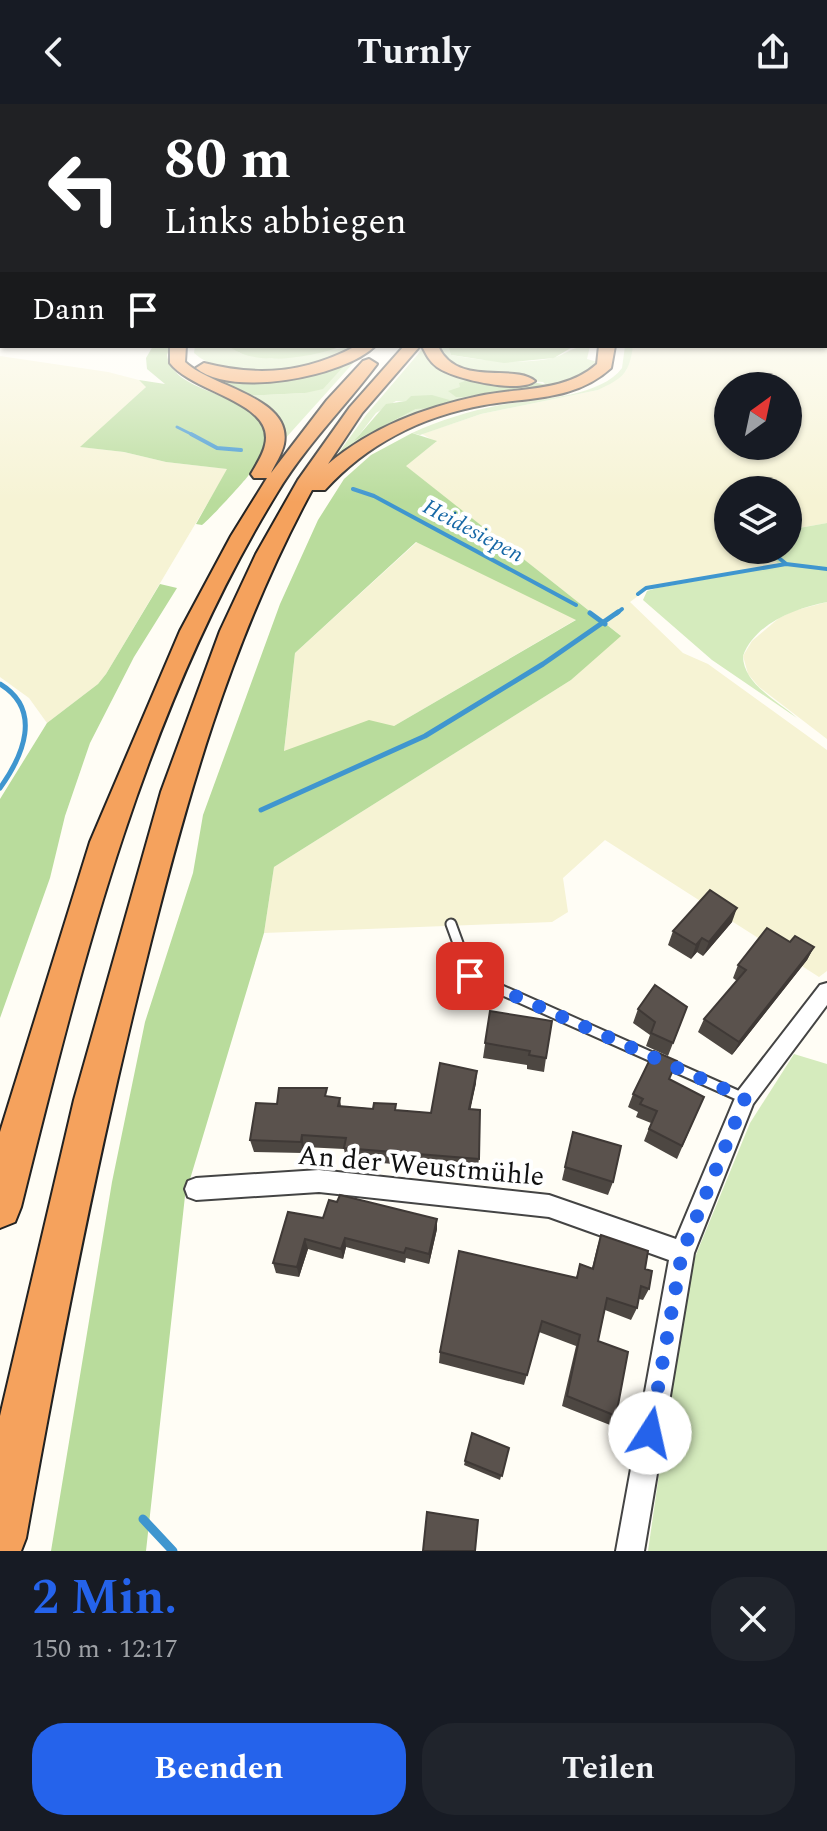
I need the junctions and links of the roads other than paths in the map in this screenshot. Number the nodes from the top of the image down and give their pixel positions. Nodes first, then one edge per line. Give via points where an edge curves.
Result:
1 (179, 367) edge
2 (201, 367) edge
3 (327, 367) edge
4 (368, 367) edge
5 (394, 367) edge
6 (448, 367) edge
7 (588, 367) edge
8 (603, 367) edge
9 (255, 509) junction
10 (255, 579) junction
11 (451, 924) dead end
12 (827, 991) edge
13 (745, 1098) junction
14 (196, 1189) dead end
15 (0, 1207) edge
16 (682, 1253) junction
17 (0, 1538) edge
18 (630, 1551) edge

1 - 9 highway via 256,405 277,430 276,450 259,478
2 - 3 highway via 257,377
4 - 9 highway via 311,429
5 - 10 highway via 309,474
6 - 7 highway via 488,378 528,381
8 - 10 highway via 581,382 435,413 359,448 320,484 274,565
9 - 15 highway via 185,641 106,840
10 - 17 highway via 194,735 98,1072
11 - 13 lane via 470,976
12 - 13 street
13 - 16 street
14 - 16 street, An der Weustmühle via 319,1181 549,1206
16 - 18 street

